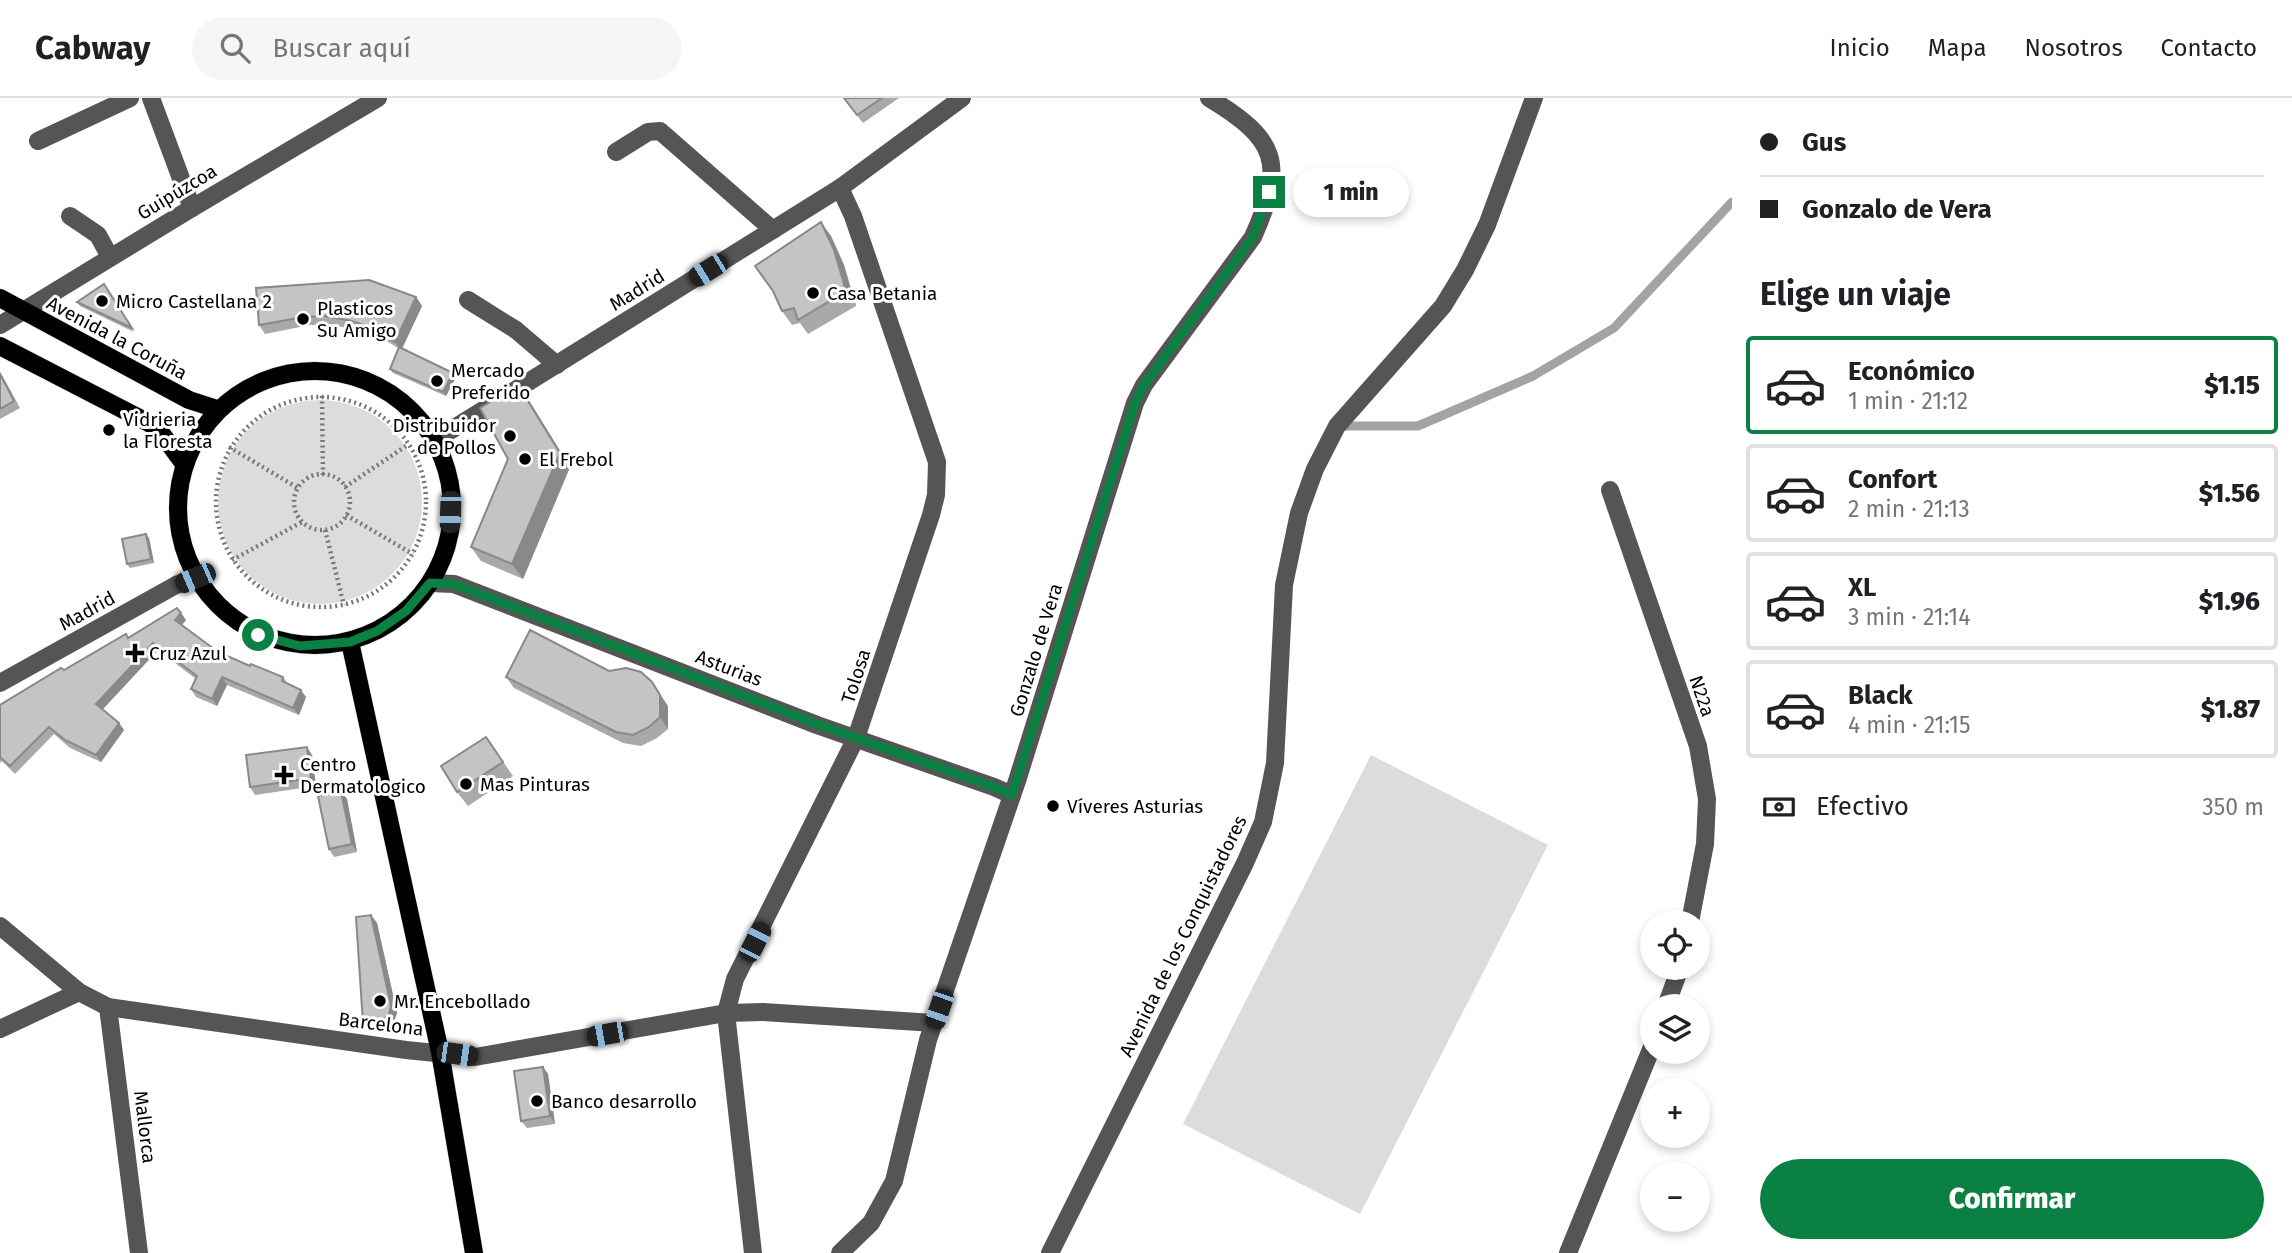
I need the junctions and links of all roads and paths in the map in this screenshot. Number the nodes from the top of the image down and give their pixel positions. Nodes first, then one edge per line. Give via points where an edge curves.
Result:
1 (130, 98) edge
2 (151, 98) edge
3 (378, 98) edge
4 (962, 98) edge
5 (1209, 98) edge
6 (1534, 98) edge
7 (38, 141) dead end
8 (617, 152) dead end
9 (840, 188) junction
10 (192, 208) junction
11 (70, 216) dead end
12 (773, 230) junction
13 (110, 257) junction
14 (0, 298) edge
15 (468, 300) dead end
16 (22, 310) junction
17 (0, 325) edge
18 (0, 346) edge
19 (556, 365) junction
20 (322, 396) junction
21 (217, 409) junction
22 (435, 440) junction
23 (409, 444) junction
24 (229, 447) junction
25 (184, 464) junction
26 (323, 475) junction
27 (345, 486) junction
28 (298, 488) junction
29 (1610, 491) dead end
30 (346, 515) junction
31 (302, 522) junction
32 (325, 530) junction
33 (413, 554) junction
34 (232, 560) junction
35 (195, 578) junction
36 (430, 583) junction
37 (344, 605) junction
38 (350, 642) junction
39 (0, 683) edge
40 (856, 738) junction
41 (1012, 795) junction
42 (1692, 910) edge
43 (0, 926) edge
44 (79, 992) junction
45 (108, 1007) junction
46 (726, 1013) junction
47 (934, 1023) junction
48 (0, 1029) edge
49 (440, 1052) junction
50 (1645, 1064) edge
51 (139, 1253) edge
52 (474, 1253) edge
53 (752, 1253) edge
54 (840, 1253) edge
55 (1050, 1253) edge
56 (1568, 1253) edge

1 - 7 street
2 - 10 street
3 - 10 street, Guipúzcoa
4 - 9 street, Madrid
5 - 41 street, Gonzalo de Vera via 1261,136 1272,169 1269,192 1253,237 1135,403
6 - 55 street, Avenida de los Conquistadores via 1488,225 1465,270 1443,306 1337,426 1315,469 1299,513 1284,585 1275,763 1263,822
8 - 12 street via 648,132 660,131
9 - 12 street, Madrid
9 - 40 street, Tolosa via 937,462 931,514
10 - 13 street, Guipúzcoa
11 - 13 street via 98,235
12 - 19 street, Madrid
13 - 16 street, Guipúzcoa
14 - 16 main road, Avenida la Coruña
15 - 19 street via 516,330
16 - 17 street, Guipúzcoa
16 - 21 main road, Avenida la Coruña via 189,400
18 - 25 main road via 149,423
19 - 22 street, Madrid
20 - 23 path via 362,404 380,414
20 - 24 path via 281,404 247,427
20 - 26 path
21 - 22 main road via 237,393 274,376 311,369 348,373 383,387 413,410
21 - 25 main road via 199,431
22 - 36 main road via 451,487 449,537
23 - 27 path
23 - 33 path via 419,462 426,502
24 - 28 path
24 - 34 path via 215,502 223,542
25 - 35 main road via 177,522
26 - 27 path
26 - 28 path via 305,480
27 - 30 path via 350,506
28 - 31 path via 294,506
29 - 42 street, N22a via 1698,746 1707,799 1705,844
30 - 32 path via 334,528
30 - 33 path
31 - 32 path
31 - 34 path
32 - 37 path
33 - 37 path via 379,590
34 - 37 path via 245,577 279,600 320,608
35 - 38 main road via 222,611 258,635 300,646
35 - 39 street, Madrid
36 - 38 main road via 406,611
36 - 40 street, Asturias via 454,584
38 - 49 main road
40 - 41 street, Asturias
40 - 46 street, Tolosa via 736,979
41 - 47 street, Gonzalo de Vera
43 - 44 street
44 - 45 street, Barcelona
44 - 48 street
45 - 49 street, Barcelona
45 - 51 street, Mallorca
46 - 47 street, Barcelona
46 - 49 street, Barcelona via 475,1057
46 - 53 street, Tolosa
47 - 54 street, Gonzalo de Vera via 894,1181 871,1223
49 - 52 main road
50 - 56 street

